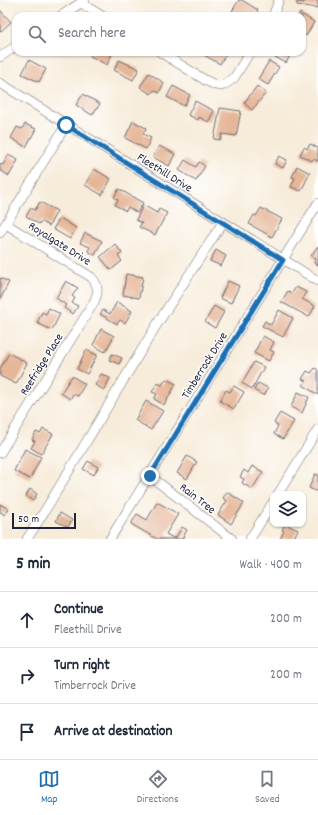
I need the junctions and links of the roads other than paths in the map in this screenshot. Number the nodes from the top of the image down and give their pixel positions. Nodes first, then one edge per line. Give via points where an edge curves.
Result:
1 (279, 0) edge
2 (83, 1) edge
3 (67, 12) edge
4 (97, 12) edge
5 (274, 12) edge
6 (12, 49) edge
7 (167, 56) edge
8 (248, 56) edge
9 (0, 57) edge
10 (0, 83) edge
11 (66, 125) junction
12 (318, 203) edge
13 (223, 222) junction
14 (6, 224) junction
15 (0, 233) edge
16 (283, 260) junction
17 (318, 281) edge
18 (97, 286) joint
19 (318, 429) edge
20 (0, 452) edge
21 (150, 476) junction
22 (280, 491) edge
23 (270, 507) edge
24 (27, 539) edge
25 (110, 539) edge
26 (232, 539) edge
27 (250, 539) edge

1 - 5 street
2 - 3 street
2 - 4 street
6 - 9 street
7 - 8 street via 213,84 224,85 234,78
10 - 11 street, Fleethill Drive
11 - 13 street, Fleethill Drive
11 - 14 street
12 - 16 street, Timberrock Drive
13 - 16 street, Fleethill Drive
13 - 24 street via 156,326
14 - 15 street
14 - 18 street, Royalgate Drive via 92,277
16 - 17 street, Fleethill Drive
16 - 21 street, Timberrock Drive
18 - 20 street, Reefridge Place via 98,293 93,304
19 - 22 street
21 - 25 street, Timberrock Drive
21 - 26 street, Rain Tree
23 - 27 street

